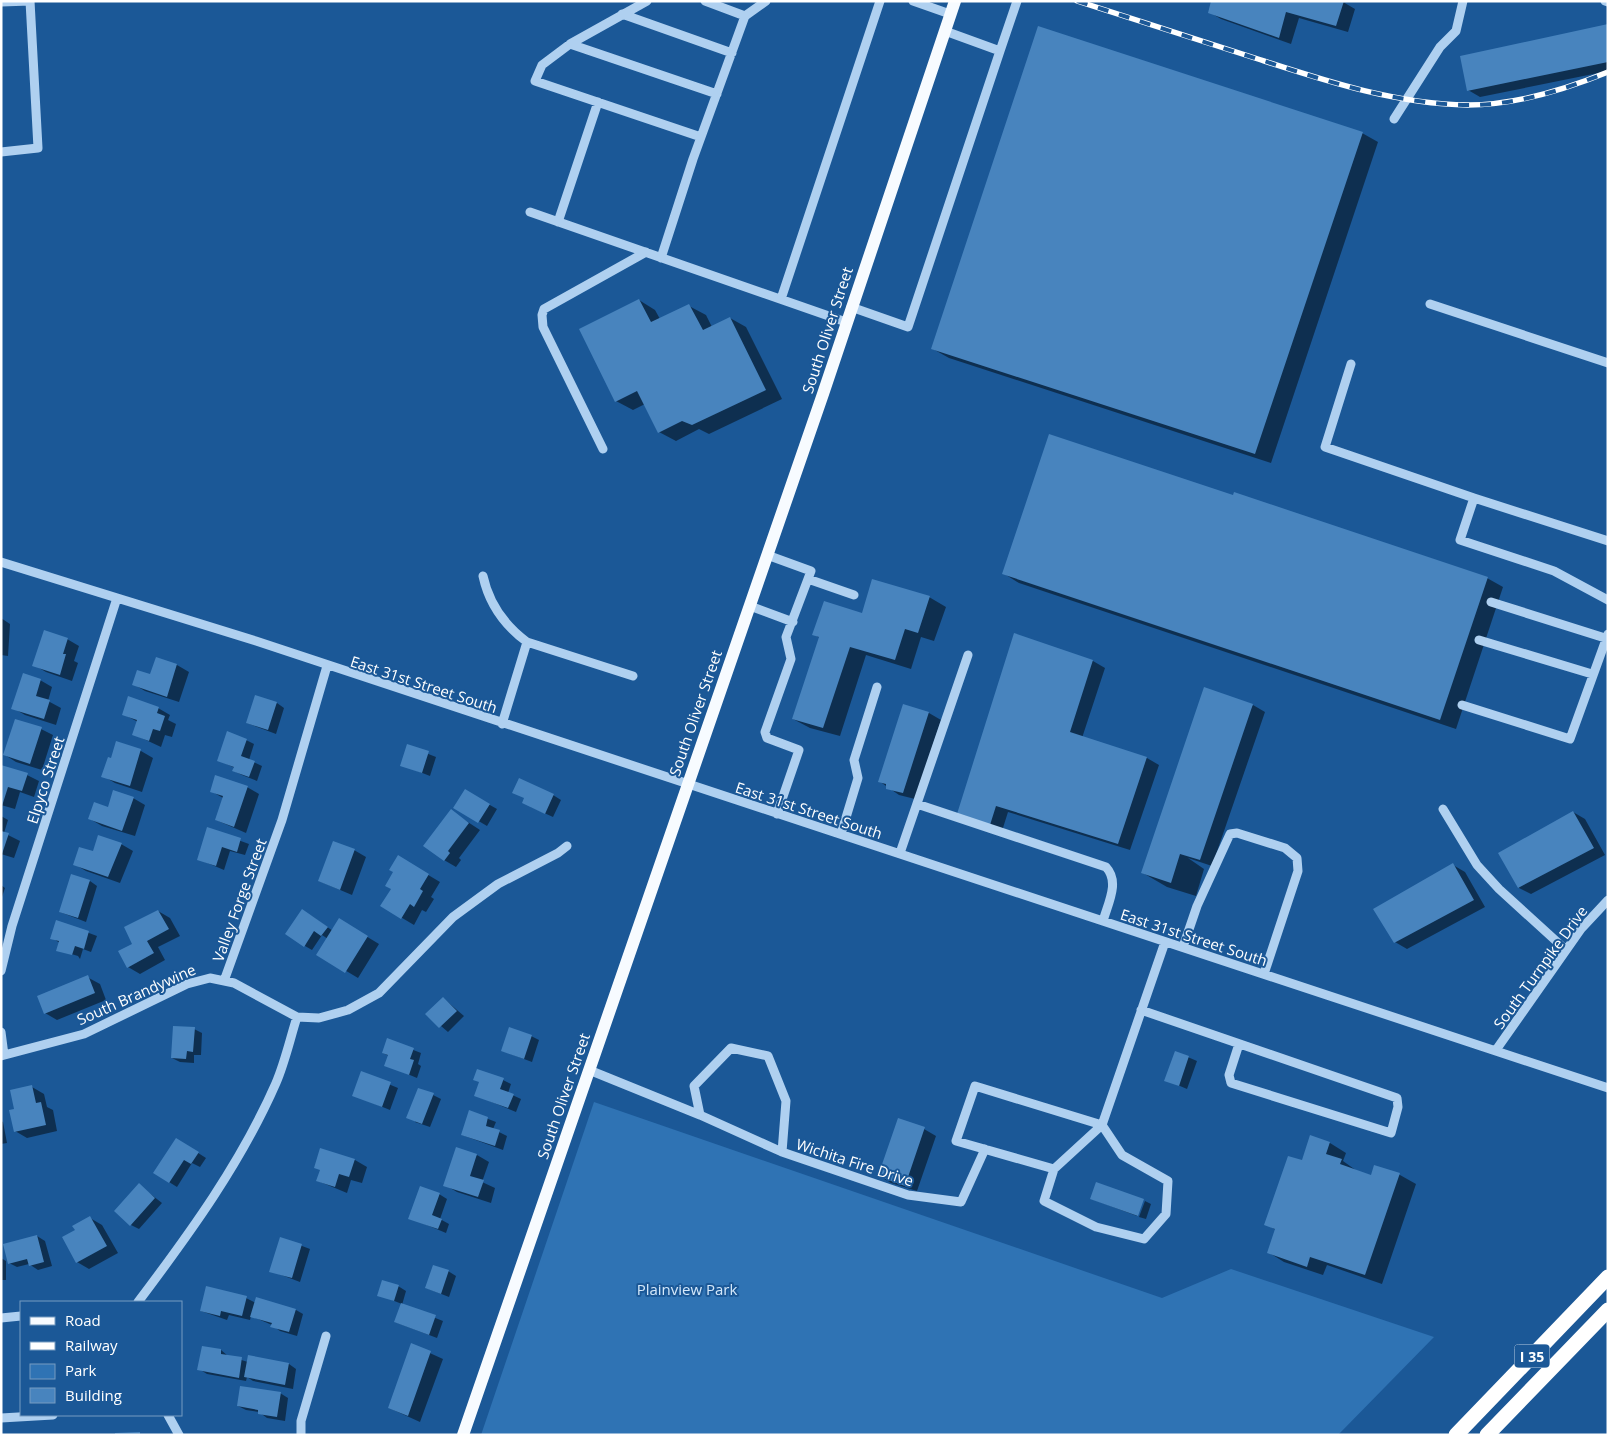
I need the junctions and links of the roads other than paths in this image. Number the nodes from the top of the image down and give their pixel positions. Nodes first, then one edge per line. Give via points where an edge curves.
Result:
1 (647, 1) edge
2 (705, 1) edge
3 (766, 1) edge
4 (880, 1) edge
5 (913, 1) edge
6 (955, 1) edge
7 (1018, 1) edge
8 (1463, 1) edge
9 (1, 2) edge
10 (622, 14) junction
11 (950, 14) junction
12 (745, 16) junction
13 (945, 31) junction
14 (570, 44) junction
15 (1000, 51) junction
16 (732, 52) junction
17 (717, 94) junction
18 (598, 102) junction
19 (1394, 119) dead end
20 (701, 137) junction
21 (1, 152) edge
22 (530, 212) dead end
23 (558, 222) junction
24 (646, 252) junction
25 (661, 258) junction
26 (781, 299) junction
27 (1430, 304) dead end
28 (851, 307) junction
29 (846, 322) junction
30 (1608, 363) edge
31 (1351, 364) dead end
32 (603, 449) dead end
33 (1474, 498) junction
34 (1608, 541) edge
35 (767, 555) junction
36 (1, 562) edge
37 (483, 576) dead end
38 (808, 579) junction
39 (854, 594) dead end
40 (117, 598) junction
41 (1608, 600) edge
42 (1491, 602) dead end
43 (750, 606) junction
44 (792, 622) junction
45 (1607, 636) edge
46 (1479, 640) dead end
47 (527, 642) junction
48 (968, 655) dead end
49 (327, 666) junction
50 (1592, 674) junction
51 (633, 676) dead end
52 (876, 687) dead end
53 (1462, 705) dead end
54 (502, 724) junction
55 (688, 785) junction
56 (917, 804) junction
57 (1443, 809) dead end
58 (777, 814) junction
59 (840, 834) junction
60 (567, 846) dead end
61 (900, 853) junction
62 (1608, 900) edge
63 (1102, 921) junction
64 (1165, 942) junction
65 (1183, 947) junction
66 (1566, 950) junction
67 (1, 970) edge
68 (1264, 974) junction
69 (224, 981) junction
70 (1141, 1010) junction
71 (297, 1018) junction
72 (1, 1032) edge
73 (1239, 1044) junction
74 (1496, 1050) junction
75 (2, 1055) edge
76 (589, 1070) junction
77 (1608, 1088) edge
78 (700, 1115) junction
79 (1102, 1125) junction
80 (985, 1149) junction
81 (782, 1152) junction
82 (1054, 1169) junction
83 (1608, 1277) edge
84 (139, 1301) edge
85 (1608, 1310) edge
86 (20, 1316) edge
87 (1, 1318) edge
88 (326, 1336) dead end
89 (35, 1416) edge
90 (169, 1416) edge
91 (1, 1418) edge
92 (179, 1435) edge
93 (301, 1435) edge
94 (463, 1435) edge
95 (1456, 1435) edge
96 (1487, 1435) edge

1 - 10 street
2 - 12 street
3 - 12 street
4 - 26 street
5 - 11 street
6 - 11 main road, South Oliver Street
7 - 15 street
8 - 19 street via 1456,30 1440,47
9 - 21 street via 30,1 38,148
10 - 14 street
10 - 16 street
11 - 13 main road, South Oliver Street
12 - 16 street
13 - 15 street
13 - 28 main road, South Oliver Street
14 - 17 street
14 - 18 street via 542,66 535,81
15 - 28 street via 908,327
16 - 17 street
17 - 20 street
18 - 20 street
18 - 23 street
20 - 25 street
22 - 23 street
23 - 24 street
24 - 25 street
24 - 32 street via 544,309 542,315 544,327
25 - 26 street
26 - 29 street
27 - 30 street
28 - 29 main road, South Oliver Street
29 - 35 main road, South Oliver Street
31 - 33 street via 1325,447
33 - 34 street
33 - 41 street via 1460,540 1554,570
35 - 38 street via 811,571
35 - 43 main road, South Oliver Street
36 - 40 street, East 31st Street South
37 - 47 street via 494,608 506,624
38 - 39 street
38 - 44 street
40 - 49 street, East 31st Street South
40 - 67 street, Elpyco Street via 12,926
42 - 45 street
43 - 44 street
43 - 55 main road, South Oliver Street
44 - 58 street via 786,637 790,659 765,732 767,738 799,750
45 - 50 street
46 - 50 street
47 - 51 street
47 - 54 street
48 - 56 street
49 - 54 street, East 31st Street South
49 - 69 street, Valley Forge Street via 282,820
50 - 53 street via 1570,738
52 - 59 street via 854,760 858,778
54 - 55 street, East 31st Street South
55 - 58 street, East 31st Street South
55 - 76 main road, South Oliver Street
56 - 61 street
56 - 63 street via 1106,867 1112,873 1114,883
57 - 66 street via 1477,864 1499,889
58 - 59 street, East 31st Street South
59 - 61 street, East 31st Street South
60 - 71 street via 498,884 453,917 379,992 348,1010 318,1018
61 - 63 street, East 31st Street South
62 - 66 street, South Turnpike Drive
63 - 64 street, East 31st Street South
64 - 65 street, East 31st Street South
64 - 70 street
65 - 68 street, East 31st Street South
65 - 68 street via 1197,906 1230,834 1237,833 1285,848 1297,858 1298,871
66 - 74 street, South Turnpike Drive
68 - 74 street, East 31st Street South
69 - 71 street, Valley Forge Street via 259,995
69 - 75 street, South Brandywine via 210,978 187,984 84,1034
70 - 73 street
70 - 79 street
71 - 84 street via 277,1082 236,1161 184,1241
72 - 75 street
73 - 73 street via 1397,1098 1398,1107 1391,1132 1231,1083 1229,1075
74 - 77 street, East 31st Street South
76 - 78 street
76 - 94 main road, South Oliver Street
78 - 81 street
78 - 81 street, Wichita Fire Drive via 694,1086 731,1048 768,1056 786,1102
79 - 80 street via 975,1086 956,1141
79 - 82 street
79 - 82 street via 1122,1156 1168,1181 1166,1214 1144,1239 1096,1227 1044,1201
80 - 81 street, Wichita Fire Drive via 961,1202 908,1195
80 - 82 street
83 - 95 highway, I 35
85 - 96 highway, I 35
86 - 87 street
88 - 93 street via 301,1421
89 - 91 street
90 - 92 street

